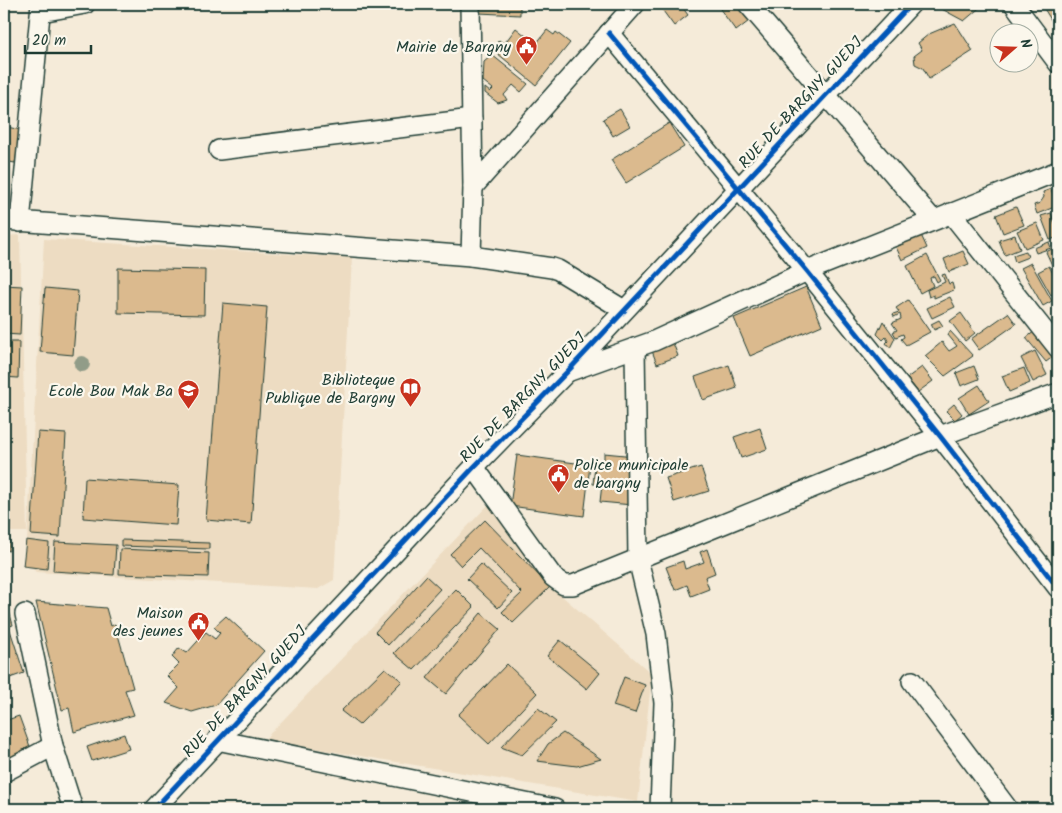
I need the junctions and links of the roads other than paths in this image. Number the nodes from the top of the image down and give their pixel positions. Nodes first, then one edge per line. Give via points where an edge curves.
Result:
1 (85, 4) edge
2 (470, 4) edge
3 (635, 4) edge
4 (748, 4) edge
5 (911, 4) edge
6 (1014, 4) edge
7 (41, 8) edge
8 (609, 33) junction
9 (1058, 63) edge
10 (826, 94) junction
11 (472, 119) junction
12 (219, 150) dead end
13 (1058, 171) edge
14 (473, 187) junction
15 (738, 188) junction
16 (951, 213) junction
17 (933, 220) junction
18 (12, 221) edge
19 (471, 256) junction
20 (806, 271) junction
21 (624, 310) junction
22 (635, 348) junction
23 (1058, 348) edge
24 (567, 372) junction
25 (1058, 393) edge
26 (940, 436) junction
27 (474, 467) junction
28 (638, 559) junction
29 (1058, 588) edge
30 (25, 614) dead end
31 (912, 681) dead end
32 (217, 740) junction
33 (53, 746) junction
34 (4, 772) edge
35 (72, 809) edge
36 (154, 809) edge
37 (555, 809) edge
38 (660, 809) edge
39 (1008, 809) edge

1 - 7 street
2 - 11 street
3 - 8 street
4 - 10 street
5 - 10 street, RUE DE BARGNY GUEDJ
6 - 9 street
7 - 18 street
8 - 14 street
8 - 15 street
10 - 15 street, RUE DE BARGNY GUEDJ
10 - 17 street
11 - 12 street
11 - 14 street
13 - 16 street
14 - 19 street
15 - 20 street
15 - 21 street, RUE DE BARGNY GUEDJ
16 - 17 street
16 - 23 street
17 - 20 street
18 - 19 street
19 - 21 street via 558,270
20 - 22 street
20 - 26 street
21 - 24 street, RUE DE BARGNY GUEDJ
22 - 24 street
22 - 28 street
24 - 27 street, RUE DE BARGNY GUEDJ
25 - 26 street
26 - 28 street
26 - 29 street
27 - 28 street via 553,577 564,585 573,585
27 - 32 street, RUE DE BARGNY GUEDJ
28 - 38 street via 656,634 664,703
30 - 33 street
31 - 39 street
32 - 36 street, RUE DE BARGNY GUEDJ
32 - 37 street
33 - 34 street
33 - 35 street

